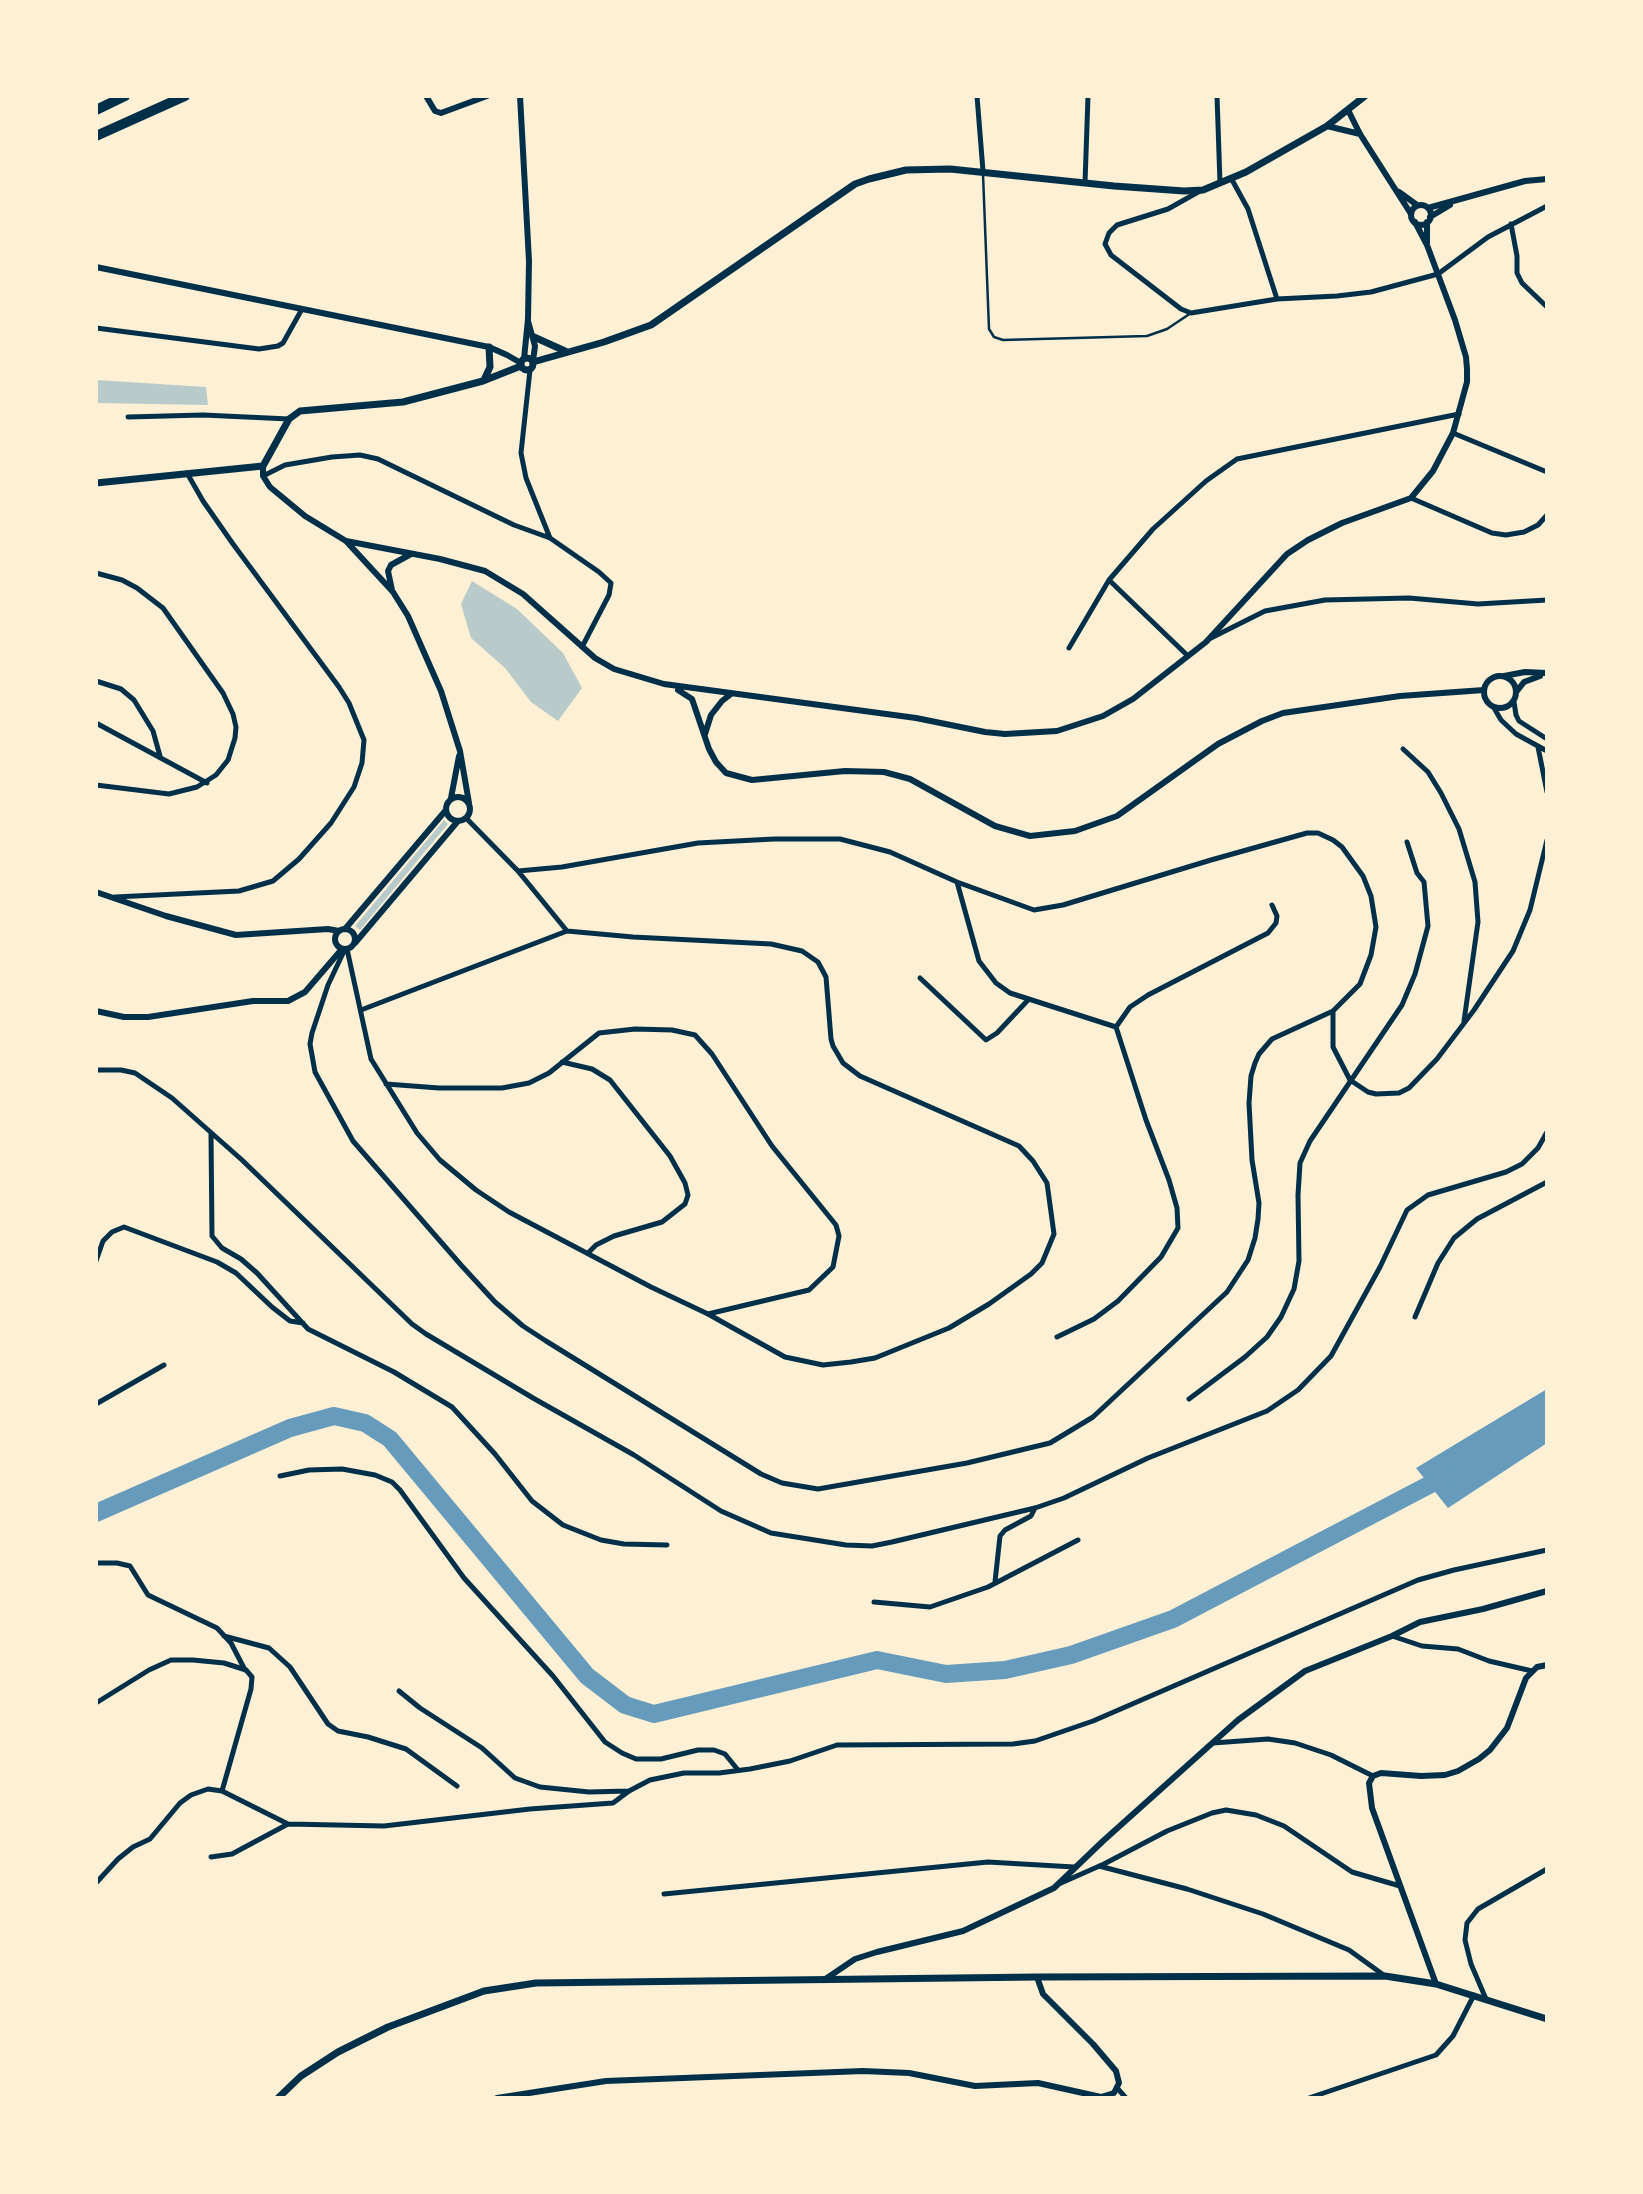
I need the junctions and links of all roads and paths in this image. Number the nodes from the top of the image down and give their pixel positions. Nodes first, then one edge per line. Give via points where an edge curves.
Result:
1 (125, 96) edge
2 (185, 96) edge
3 (426, 96) edge
4 (487, 96) edge
5 (520, 96) edge
6 (977, 96) edge
7 (1088, 96) edge
8 (1217, 96) edge
9 (1365, 96) edge
10 (96, 110) edge
11 (1348, 110) junction
12 (1327, 126) junction
13 (1360, 134) junction
14 (96, 136) edge
15 (983, 171) junction
16 (1231, 178) junction
17 (1547, 179) edge
18 (1085, 183) junction
19 (1220, 183) junction
20 (1203, 190) junction
21 (1395, 190) junction
22 (1454, 202) junction
23 (1417, 205) junction
24 (1428, 208) junction
25 (1544, 208) edge
26 (1411, 214) junction
27 (1547, 215) edge
28 (1429, 220) junction
29 (1415, 222) junction
30 (1511, 224) junction
31 (1427, 245) junction
32 (96, 267) edge
33 (1438, 274) junction
34 (1277, 299) junction
35 (1547, 307) edge
36 (302, 309) junction
37 (1191, 313) junction
38 (528, 319) junction
39 (96, 328) edge
40 (534, 337) junction
41 (489, 347) junction
42 (566, 352) junction
43 (522, 363) junction
44 (532, 364) junction
45 (483, 381) junction
46 (1459, 414) junction
47 (128, 417) dead end
48 (289, 419) junction
49 (1453, 433) junction
50 (263, 466) junction
51 (1547, 472) edge
52 (187, 473) junction
53 (263, 475) junction
54 (96, 483) edge
55 (1411, 498) junction
56 (1547, 515) edge
57 (550, 538) junction
58 (346, 541) junction
59 (412, 554) junction
60 (96, 573) edge
61 (1109, 580) junction
62 (393, 592) junction
63 (1547, 600) edge
64 (1206, 642) junction
65 (582, 648) junction
66 (1069, 648) dead end
67 (1188, 656) junction
68 (1547, 674) edge
69 (1504, 676) junction
70 (96, 681) edge
71 (664, 684) junction
72 (1484, 690) junction
73 (1517, 691) junction
74 (731, 694) junction
75 (1514, 702) junction
76 (1494, 708) junction
77 (96, 723) edge
78 (704, 735) junction
79 (1547, 739) edge
80 (1538, 747) junction
81 (1403, 749) dead end
82 (460, 751) junction
83 (1547, 751) edge
84 (160, 756) junction
85 (207, 782) junction
86 (96, 785) edge
87 (1547, 792) edge
88 (451, 798) junction
89 (469, 803) junction
90 (446, 810) junction
91 (462, 819) junction
92 (1547, 840) edge
93 (1407, 842) dead end
94 (518, 871) junction
95 (957, 882) junction
96 (96, 892) edge
97 (113, 898) junction
98 (1272, 905) dead end
99 (342, 930) junction
100 (567, 931) junction
101 (355, 943) junction
102 (345, 949) junction
103 (920, 978) dead end
104 (1028, 1000) junction
105 (361, 1010) junction
106 (96, 1011) edge
107 (1333, 1011) junction
108 (1463, 1024) junction
109 (1116, 1027) junction
110 (562, 1062) junction
111 (96, 1070) edge
112 (1350, 1080) junction
113 (386, 1084) junction
114 (1547, 1132) edge
115 (211, 1134) junction
116 (1547, 1182) edge
117 (588, 1253) junction
118 (96, 1261) edge
119 (708, 1314) junction
120 (1415, 1317) dead end
121 (303, 1323) junction
122 (1057, 1337) dead end
123 (164, 1365) dead end
124 (1189, 1399) dead end
125 (96, 1404) edge
126 (280, 1475) dead end
127 (1034, 1508) junction
128 (1078, 1540) dead end
129 (667, 1545) dead end
130 (1547, 1550) edge
131 (96, 1563) edge
132 (995, 1582) junction
133 (1547, 1591) edge
134 (874, 1602) dead end
135 (224, 1636) junction
136 (1392, 1636) junction
137 (1547, 1665) edge
138 (246, 1670) junction
139 (1532, 1671) junction
140 (399, 1691) dead end
141 (96, 1703) edge
142 (1213, 1743) junction
143 (738, 1770) junction
144 (1373, 1776) junction
145 (457, 1786) dead end
146 (222, 1791) junction
147 (629, 1791) junction
148 (288, 1824) junction
149 (211, 1857) dead end
150 (1099, 1866) junction
151 (1074, 1867) junction
152 (1547, 1869) edge
153 (1061, 1883) junction
154 (96, 1884) edge
155 (1400, 1886) junction
156 (664, 1894) dead end
157 (1385, 1976) junction
158 (1037, 1977) junction
159 (823, 1981) junction
160 (1436, 1983) junction
161 (1474, 1995) junction
162 (1486, 1999) junction
163 (1547, 2019) edge
164 (1118, 2089) junction
165 (278, 2098) edge
166 (497, 2098) edge
167 (1126, 2098) edge
168 (1309, 2098) edge

1 - 10 highway
2 - 14 highway
3 - 4 street via 441,113
5 - 38 street
6 - 15 street
7 - 18 street
8 - 19 street
9 - 11 main road
11 - 12 main road
11 - 13 street
12 - 13 street
12 - 16 main road
13 - 21 street
15 - 18 main road
15 - 37 lane via 989,329 994,337 1147,336
15 - 42 main road via 906,170 855,184 651,325
16 - 19 main road
16 - 34 street via 1248,209
17 - 22 street
18 - 20 main road
19 - 20 main road
20 - 37 street via 1168,209 1117,225 1105,244 1111,256
21 - 23 street
21 - 26 street
22 - 24 street
22 - 28 street
23 - 24 street
23 - 26 street
24 - 28 street
25 - 27 street
25 - 30 street
26 - 29 street
28 - 29 street
28 - 31 street
29 - 31 street
30 - 33 street
30 - 35 street via 1518,276
31 - 33 street
32 - 36 street
33 - 34 street via 1371,292
33 - 46 street via 1466,357 1467,382
34 - 37 street
36 - 39 street via 283,343 259,349
36 - 41 street
38 - 40 street
38 - 43 street
40 - 42 main road
40 - 44 street
41 - 43 street
41 - 45 main road via 490,367
42 - 44 main road
43 - 44 main road via 525,370
43 - 45 main road
44 - 57 street via 521,453 537,512
45 - 48 main road via 403,402 300,411
46 - 49 street
46 - 61 street via 1237,459 1153,529
47 - 48 street
48 - 50 main road
49 - 51 street
49 - 55 street via 1433,471
50 - 52 main road
50 - 53 street
52 - 54 main road
52 - 97 street via 233,544 339,687 364,740 362,763 354,787 331,823 273,881 239,891
53 - 57 street via 285,465 360,455 378,459
53 - 58 street via 290,505
55 - 56 street via 1470,526 1499,534 1524,533
55 - 64 street via 1342,523 1287,554
57 - 65 street via 611,583
58 - 59 street
58 - 62 street
59 - 62 street via 388,571
59 - 65 street via 476,567 502,580
60 - 85 street via 137,588 163,608 229,703 235,738 228,760
61 - 66 street
61 - 67 street
62 - 82 street via 424,648
63 - 64 street via 1478,604 1409,598 1325,600 1265,611
64 - 67 street
65 - 71 street via 614,669
67 - 74 street via 1103,716 1047,733 985,732 916,718
68 - 69 street
68 - 73 street via 1524,682
69 - 72 street via 1489,680
69 - 73 street via 1513,681
70 - 84 street via 121,689 134,700 150,723
71 - 74 street
71 - 78 street via 692,699
72 - 76 street via 1486,701
72 - 78 street via 1400,696 1283,713 1218,744 1117,816 1075,831 1030,836 995,826 910,779 884,772 740,778 721,769
73 - 75 street
74 - 78 street via 711,715
75 - 76 street
75 - 79 street via 1519,721
76 - 80 street via 1506,726
77 - 84 street
80 - 83 street
80 - 87 street
81 - 108 street via 1428,772 1441,793 1459,828 1475,882 1478,922
82 - 88 street
82 - 89 street
84 - 85 street
85 - 86 street via 169,794
88 - 89 street via 459,796
88 - 90 street
89 - 91 street via 470,811
90 - 91 street via 449,817
90 - 99 street
91 - 94 street
91 - 101 street
92 - 108 street via 1520,937
93 - 112 street via 1424,882 1428,926 1402,1005
94 - 95 street via 698,843 818,838 890,852
94 - 100 street
95 - 104 street via 979,961 996,984
95 - 107 street via 1023,907 1042,909 1318,833 1342,847 1363,876 1376,927 1360,984
96 - 97 street
97 - 99 street via 236,935
98 - 109 street via 1276,923 1268,933 1148,995 1130,1007
99 - 101 street via 354,933
99 - 102 street via 335,940
100 - 105 street
100 - 119 street via 771,944 802,951 818,962 826,977 831,1039 843,1063 860,1076 1019,1146 1047,1183 1054,1234 1042,1263 949,1328 875,1358 823,1365 802,1362 761,1346
101 - 102 street
102 - 105 street
102 - 106 street via 305,992 288,1001 253,1001 148,1017
102 - 107 street via 312,1033 314,1072 353,1141 461,1265 523,1326 761,1474 818,1489 1050,1443 1093,1417 1136,1379 1227,1292 1248,1260 1259,1203 1249,1090 1259,1054 1272,1039
103 - 104 street via 986,1040
104 - 109 street
105 - 113 street via 371,1059
107 - 112 street via 1333,1047
108 - 112 street via 1416,1083 1399,1093 1368,1092
109 - 122 street via 1169,1180 1178,1228 1161,1257 1118,1301
110 - 113 street via 529,1083 502,1088
110 - 117 street via 592,1069 610,1080 670,1156 688,1195 685,1204 662,1222 614,1236
110 - 119 street via 599,1033 635,1029 695,1035 772,1146 836,1225 839,1236 833,1267 808,1290
111 - 115 street via 121,1070 147,1079
112 - 124 street via 1300,1163 1298,1261 1294,1289 1281,1317 1245,1357
113 - 117 street via 417,1133 457,1175 495,1203
114 - 127 street via 1538,1149 1521,1164 1428,1195 1407,1210 1340,1342 1321,1368 1284,1400
115 - 121 street via 212,1236 257,1273
115 - 127 street via 412,1324 737,1519 783,1535 872,1546
116 - 120 street via 1477,1219 1454,1238
117 - 119 street
118 - 121 street via 103,1241 124,1227 217,1262 290,1321
121 - 129 street via 452,1407 532,1501 563,1525 601,1540
123 - 125 street
126 - 143 street via 342,1469 392,1482 464,1578 606,1742 636,1759 714,1750 725,1754
127 - 132 street via 1031,1516 1000,1536
128 - 132 street
130 - 143 street via 1418,1580 1093,1721 1035,1741 847,1744
131 - 135 street via 130,1566 148,1595 206,1622
132 - 134 street via 930,1607
133 - 136 street via 1429,1619
135 - 138 street
135 - 145 street via 269,1648 290,1667 328,1724 338,1731 406,1749
136 - 139 street
136 - 142 street via 1305,1671
137 - 139 street
138 - 141 street via 225,1663 171,1660
138 - 146 street via 252,1677 251,1689
139 - 144 street via 1507,1728 1479,1759 1445,1775
140 - 147 street via 482,1748 515,1778 540,1787
142 - 144 street via 1296,1742
142 - 151 street
143 - 147 street via 684,1773
144 - 155 street via 1368,1792
146 - 148 street
146 - 154 street via 201,1790 180,1803 150,1839 118,1858
147 - 148 street via 613,1803 384,1826
148 - 149 street via 232,1854
150 - 153 street
150 - 155 street via 1167,1831 1226,1810 1284,1826 1352,1872
150 - 157 street via 1263,1914 1349,1950
151 - 153 street
151 - 156 street via 988,1862
152 - 162 street via 1478,1909 1467,1923 1464,1931 1471,1964
153 - 159 street via 977,1925 867,1955
155 - 160 street
157 - 158 main road
157 - 160 main road
158 - 159 main road
158 - 164 street via 1044,1994 1116,2071
159 - 165 main road via 546,1983 484,1991 341,2050 301,2076
160 - 161 main road
161 - 162 main road
161 - 168 street via 1453,2036 1436,2055
162 - 163 main road
164 - 166 street via 1101,2097 1038,2083 975,2086 909,2073 863,2071 606,2081
164 - 167 street

